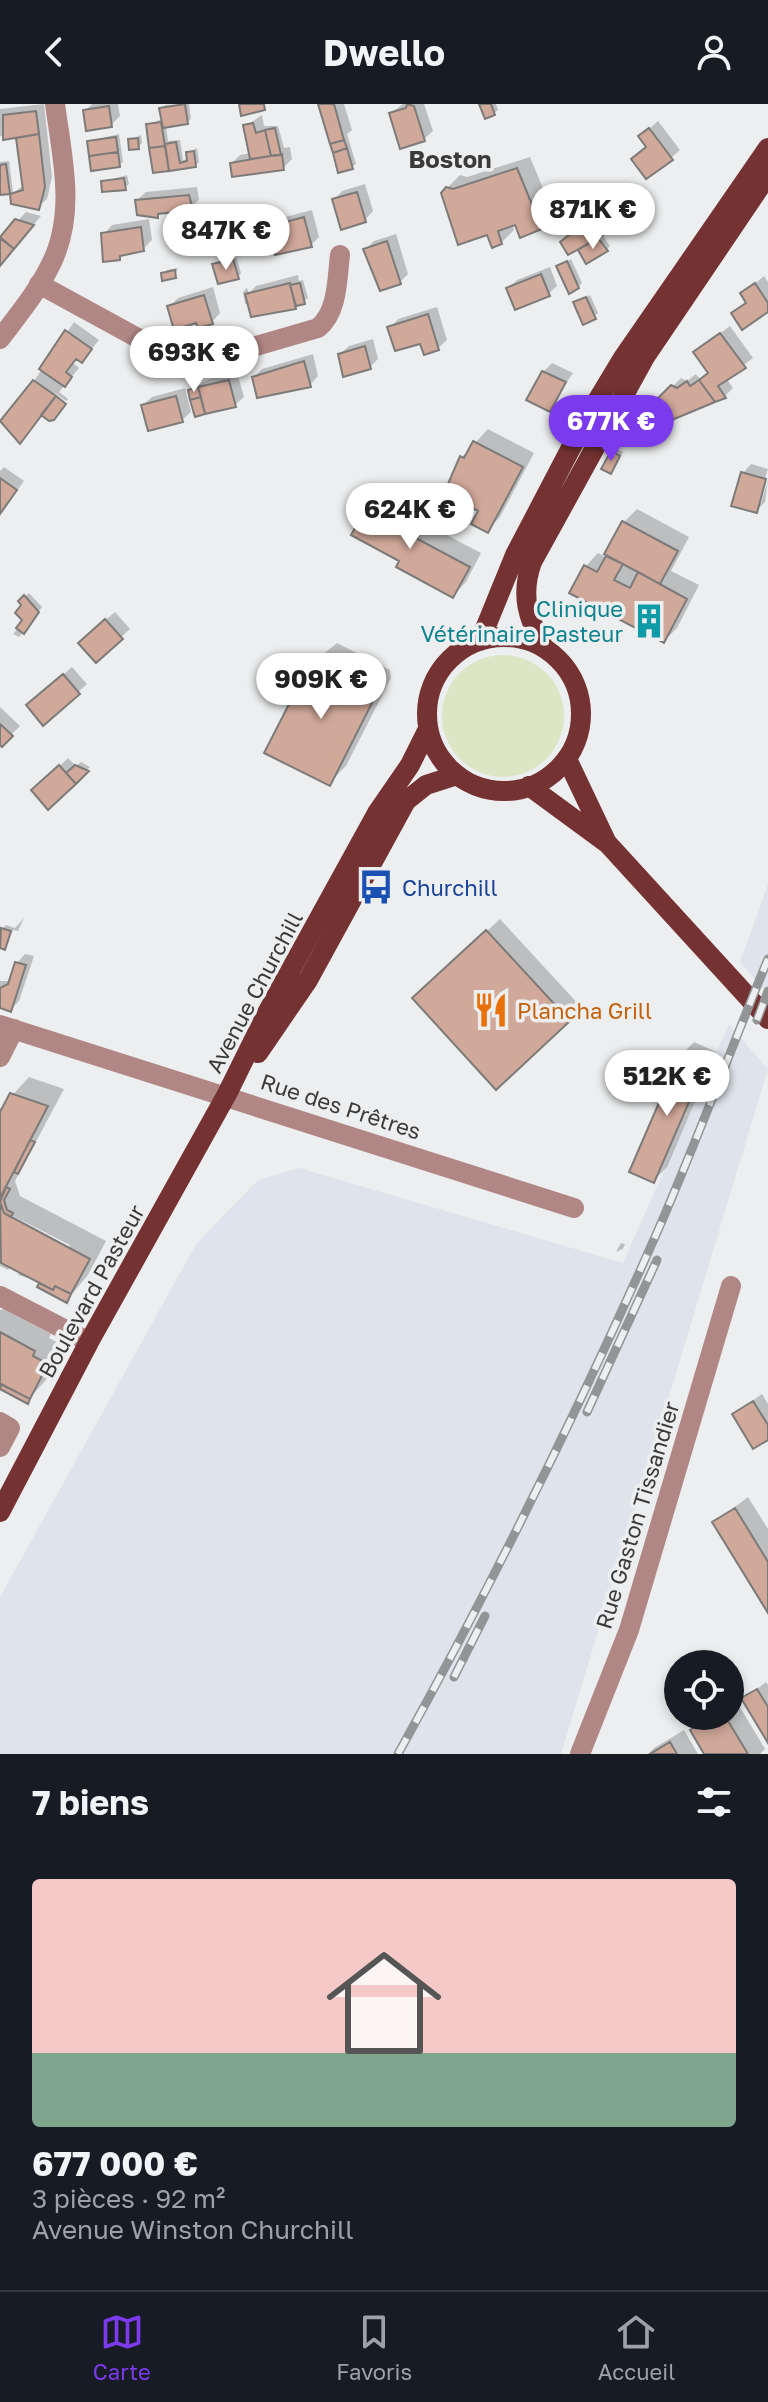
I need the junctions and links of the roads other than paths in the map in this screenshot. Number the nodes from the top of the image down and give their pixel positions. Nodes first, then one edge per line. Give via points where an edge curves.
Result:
1 (55, 104) edge
2 (768, 148) edge
3 (768, 175) edge
4 (340, 255) dead end
5 (39, 284) junction
6 (0, 339) edge
7 (480, 641) junction
8 (544, 648) junction
9 (428, 729) junction
10 (567, 759) junction
11 (457, 775) junction
12 (529, 786) junction
13 (608, 844) junction
14 (768, 1019) edge
15 (7, 1027) edge
16 (0, 1057) edge
17 (227, 1094) junction
18 (574, 1208) dead end
19 (731, 1286) dead end
20 (0, 1296) edge
21 (89, 1342) junction
22 (0, 1422) edge
23 (0, 1447) edge
24 (0, 1512) edge
25 (580, 1754) edge

1 - 5 street via 67,201 56,252
2 - 7 main road via 591,410 515,555
3 - 8 main road via 645,357 532,562 525,595
4 - 5 street via 335,297 318,328 206,359 156,348
5 - 6 street
7 - 8 main road via 513,637
7 - 9 main road via 456,654 437,675 428,701
8 - 10 main road via 570,675 579,698 580,724
9 - 11 main road via 438,755
9 - 17 main road, Avenue Churchill via 377,813
10 - 12 main road
10 - 13 main road
11 - 12 main road via 492,790
11 - 17 main road, Avenue Churchill via 426,785 406,801 308,980
12 - 13 main road
13 - 14 main road
15 - 16 street
15 - 17 street, Rue des Prêtres
17 - 18 street, Rue des Prêtres
17 - 21 main road, Boulevard Pasteur
19 - 25 street, Rue Gaston Tissandier via 629,1630
20 - 21 street
21 - 24 main road, Boulevard Pasteur
22 - 23 street via 10,1428

